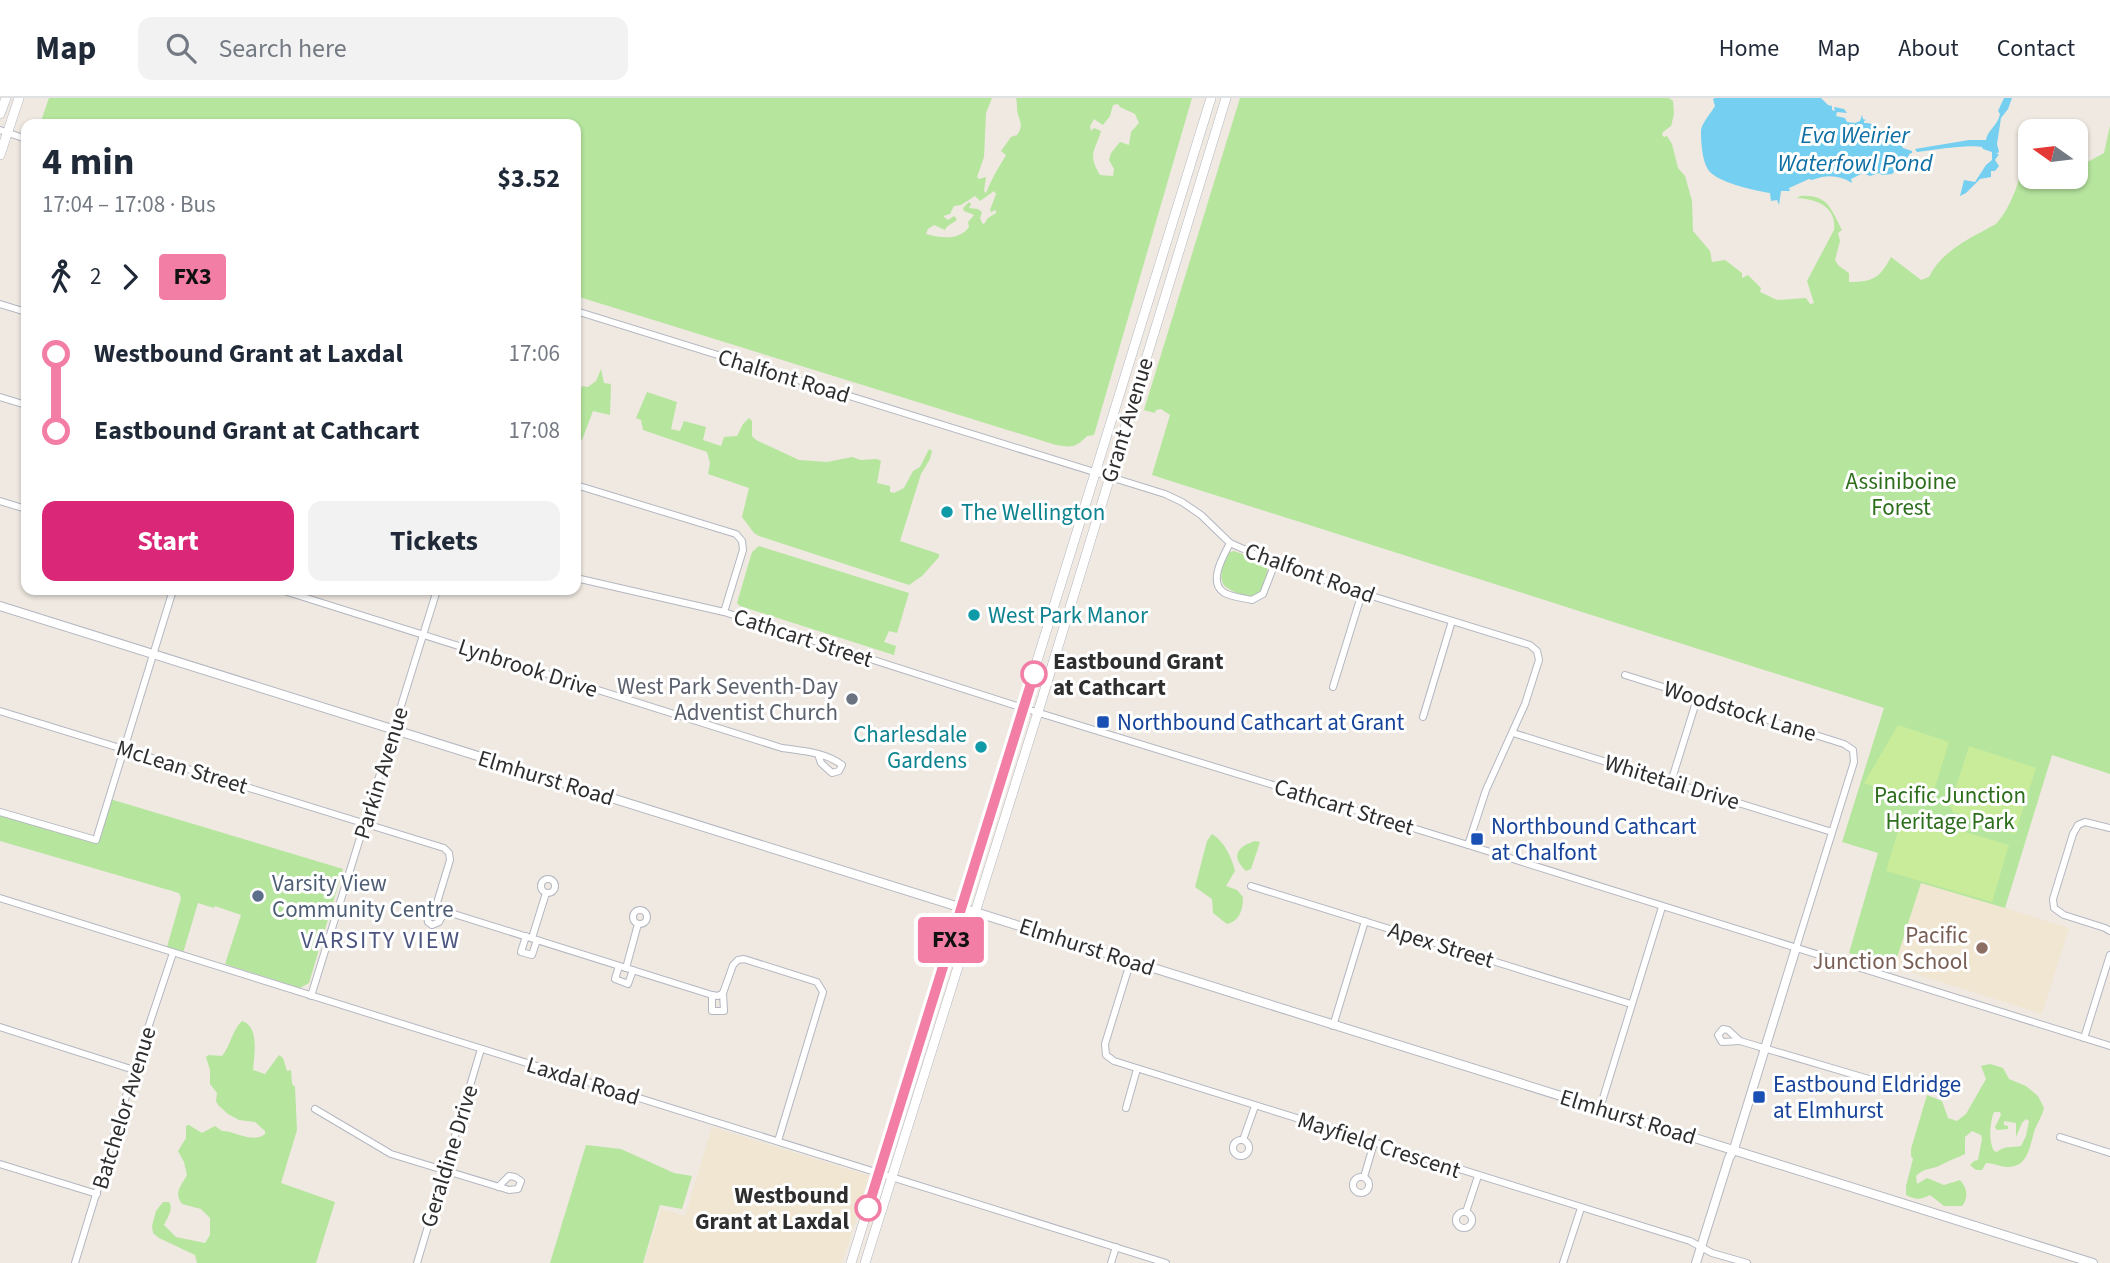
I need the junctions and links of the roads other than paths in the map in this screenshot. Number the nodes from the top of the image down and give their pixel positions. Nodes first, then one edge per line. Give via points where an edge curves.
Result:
1 (6, 98) edge
2 (19, 98) edge
3 (1211, 98) edge
4 (1226, 98) edge
5 (0, 114) edge
6 (4, 132) edge
7 (21, 137) edge
8 (0, 155) edge
9 (0, 304) edge
10 (21, 310) edge
11 (581, 313) edge
12 (0, 397) edge
13 (21, 403) edge
14 (1096, 473) junction
15 (1110, 477) junction
16 (581, 487) edge
17 (0, 501) edge
18 (21, 507) edge
19 (1230, 543) junction
20 (1275, 564) junction
21 (581, 579) edge
22 (1362, 593) junction
23 (172, 595) edge
24 (297, 595) edge
25 (435, 595) edge
26 (0, 606) edge
27 (724, 612) junction
28 (1452, 621) junction
29 (422, 635) junction
30 (154, 655) junction
31 (1625, 675) dead end
32 (1333, 687) dead end
33 (1697, 699) junction
34 (1023, 708) junction
35 (0, 711) edge
36 (1038, 712) junction
37 (1423, 716) dead end
38 (394, 731) junction
39 (1513, 733) junction
40 (123, 749) junction
41 (818, 754) dead end
42 (1671, 782) junction
43 (0, 812) edge
44 (365, 823) junction
45 (2110, 828) edge
46 (1832, 832) junction
47 (1468, 845) junction
48 (1251, 886) dead end
49 (546, 893) dead end
50 (0, 898) edge
51 (436, 906) junction
52 (961, 907) junction
53 (1662, 907) junction
54 (445, 911) junction
55 (974, 911) junction
56 (1365, 920) junction
57 (638, 924) dead end
58 (2110, 931) edge
59 (532, 938) junction
60 (1796, 948) junction
61 (173, 953) junction
62 (2110, 955) edge
63 (1131, 960) junction
64 (626, 968) junction
65 (723, 993) junction
66 (712, 995) junction
67 (311, 996) junction
68 (1631, 1004) junction
69 (1333, 1026) junction
70 (0, 1027) edge
71 (2084, 1038) junction
72 (1740, 1041) dead end
73 (2110, 1046) edge
74 (1765, 1047) junction
75 (481, 1049) junction
76 (917, 1051) junction
77 (929, 1056) junction
78 (1137, 1069) junction
79 (134, 1070) junction
80 (1872, 1080) dead end
81 (1255, 1106) junction
82 (1126, 1108) dead end
83 (1600, 1108) junction
84 (315, 1109) dead end
85 (2060, 1138) dead end
86 (1243, 1140) dead end
87 (778, 1141) junction
88 (1374, 1143) junction
89 (1734, 1149) junction
90 (2110, 1153) edge
91 (0, 1164) edge
92 (444, 1172) junction
93 (879, 1173) junction
94 (892, 1176) junction
95 (1478, 1176) junction
96 (1364, 1177) dead end
97 (498, 1187) dead end
98 (97, 1194) junction
99 (1581, 1208) junction
100 (1466, 1212) dead end
101 (1116, 1247) junction
102 (1701, 1247) junction
103 (75, 1263) edge
104 (416, 1263) edge
105 (851, 1263) edge
106 (865, 1263) edge
107 (1111, 1263) edge
108 (1166, 1263) edge
109 (1563, 1263) edge
110 (1696, 1263) edge
111 (1747, 1263) edge
112 (2093, 1263) edge

1 - 5 main road
2 - 6 main road
3 - 14 main road, Grant Avenue
4 - 15 main road, Grant Avenue
6 - 7 street
6 - 8 main road
9 - 10 street
11 - 14 street, Chalfont Road
12 - 13 street
14 - 15 street, Chalfont Road
14 - 34 main road, Grant Avenue
15 - 19 street, Chalfont Road via 1182,502
15 - 36 main road, Grant Avenue
16 - 27 street via 736,534 743,550
17 - 18 street
19 - 20 street, Chalfont Road
19 - 20 street via 1217,574 1223,592 1252,600 1263,594
20 - 22 street, Chalfont Road
21 - 27 street, Cathcart Street
22 - 28 street, Chalfont Road
22 - 32 street
23 - 30 street
24 - 29 street, Lynbrook Drive
25 - 29 street, Parkin Avenue
26 - 30 street, Elmhurst Road
27 - 34 street, Cathcart Street
28 - 37 street
28 - 39 street, Chalfont Road via 1537,651 1539,660
29 - 38 street, Parkin Avenue
29 - 41 street, Lynbrook Drive via 782,748
30 - 38 street, Elmhurst Road
30 - 40 street
31 - 33 street, Woodstock Lane
33 - 42 street
33 - 46 street, Woodstock Lane via 1853,750 1854,762
34 - 36 street, Cathcart Street
34 - 52 main road, Grant Avenue
35 - 40 street, McLean Street
36 - 47 street, Cathcart Street
36 - 55 main road, Grant Avenue
38 - 44 street, Parkin Avenue
38 - 52 street, Elmhurst Road
39 - 42 street, Whitetail Drive
39 - 47 street, Chalfont Road via 1486,790
40 - 43 street via 96,840
40 - 44 street, McLean Street
42 - 46 street, Whitetail Drive
44 - 51 street, McLean Street via 449,853
44 - 67 street, Parkin Avenue
45 - 58 street via 2085,822 2078,825 2053,900 2060,914
46 - 60 street
47 - 53 street, Cathcart Street
48 - 56 street, Apex Street
49 - 59 street
50 - 61 street, Laxdal Road
51 - 54 street
51 - 54 street via 427,916 432,925
52 - 55 street, Elmhurst Road
52 - 76 main road, Grant Avenue
53 - 60 street, Cathcart Street
53 - 68 street
54 - 59 street
55 - 63 street, Elmhurst Road
55 - 77 main road, Grant Avenue
56 - 68 street, Apex Street
56 - 69 street
57 - 64 street
59 - 64 street
60 - 71 street, Cathcart Street
60 - 74 street
61 - 67 street, Laxdal Road
61 - 79 street, Batchelor Avenue
62 - 71 street
63 - 69 street, Elmhurst Road
63 - 78 street, Mayfield Crescent via 1104,1050 1109,1059
64 - 66 street
65 - 66 street
65 - 66 street via 724,1011 712,1011
65 - 87 street via 733,965 744,959 817,982 823,992
67 - 75 street, Laxdal Road
68 - 83 street
69 - 83 street, Elmhurst Road
70 - 79 street
71 - 73 street, Cathcart Street
72 - 74 street
74 - 80 street
74 - 89 street
75 - 87 street, Laxdal Road
75 - 92 street, Geraldine Drive
76 - 77 main road
76 - 93 main road, Grant Avenue
77 - 94 main road, Grant Avenue
78 - 81 street, Mayfield Crescent
78 - 82 street
79 - 98 street, Batchelor Avenue
81 - 86 street
81 - 88 street, Mayfield Crescent
83 - 89 street, Elmhurst Road
84 - 92 street via 391,1154
85 - 90 street
87 - 93 street, Laxdal Road
88 - 95 street, Mayfield Crescent
88 - 96 street
89 - 102 street
89 - 112 street, Elmhurst Road
91 - 98 street
92 - 97 street
92 - 104 street, Geraldine Drive
93 - 94 street, Laxdal Road
93 - 105 main road, Grant Avenue
94 - 101 street, Laxdal Road
94 - 106 main road, Grant Avenue
95 - 99 street, Mayfield Crescent
95 - 100 street
98 - 103 street, Batchelor Avenue
99 - 102 street, Mayfield Crescent
99 - 109 street
101 - 107 street
101 - 108 street, Laxdal Road
102 - 110 street
102 - 111 street, Mayfield Crescent

